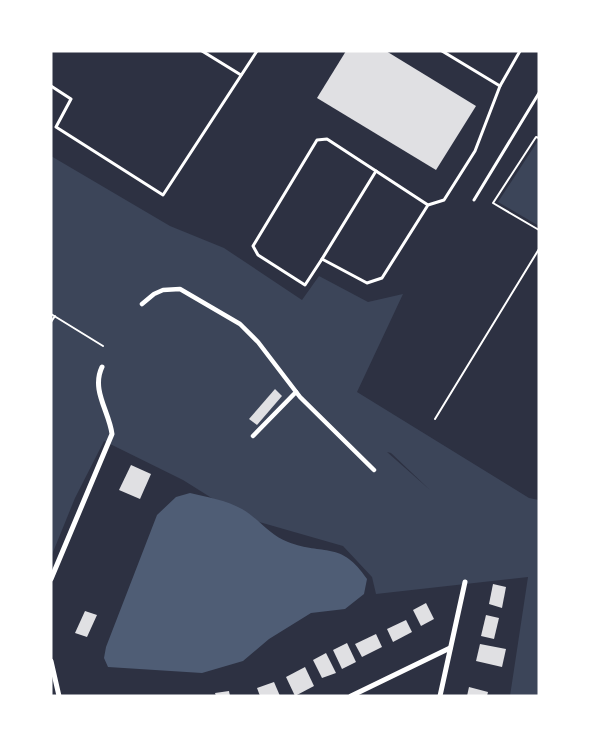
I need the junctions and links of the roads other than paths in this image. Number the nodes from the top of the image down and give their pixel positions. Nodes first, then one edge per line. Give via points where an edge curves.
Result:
1 (202, 51) edge
2 (257, 51) edge
3 (442, 51) edge
4 (520, 51) edge
5 (241, 75) junction
6 (51, 86) edge
7 (500, 86) junction
8 (539, 92) edge
9 (376, 171) junction
10 (474, 200) dead end
11 (428, 205) junction
12 (322, 259) junction
13 (142, 304) dead end
14 (102, 367) dead end
15 (296, 392) junction
16 (253, 436) dead end
17 (374, 470) dead end
18 (51, 579) edge
19 (465, 582) dead end
20 (450, 648) junction
21 (51, 661) edge
22 (59, 696) edge
23 (351, 696) edge
24 (440, 696) edge

1 - 5 lane
2 - 5 lane
3 - 7 lane
4 - 7 lane
5 - 6 lane via 163,195 56,127 71,98
7 - 11 lane via 475,151 444,200
8 - 10 lane
9 - 11 lane
9 - 12 lane
9 - 12 lane via 326,139 317,140 253,246 258,255 305,285
11 - 12 lane via 382,278 367,283
13 - 15 street via 154,294 171,289 180,289 204,302 246,330
14 - 18 street via 97,387 112,434
15 - 16 street
15 - 17 street
19 - 20 street
20 - 23 street
20 - 24 street
21 - 22 street

